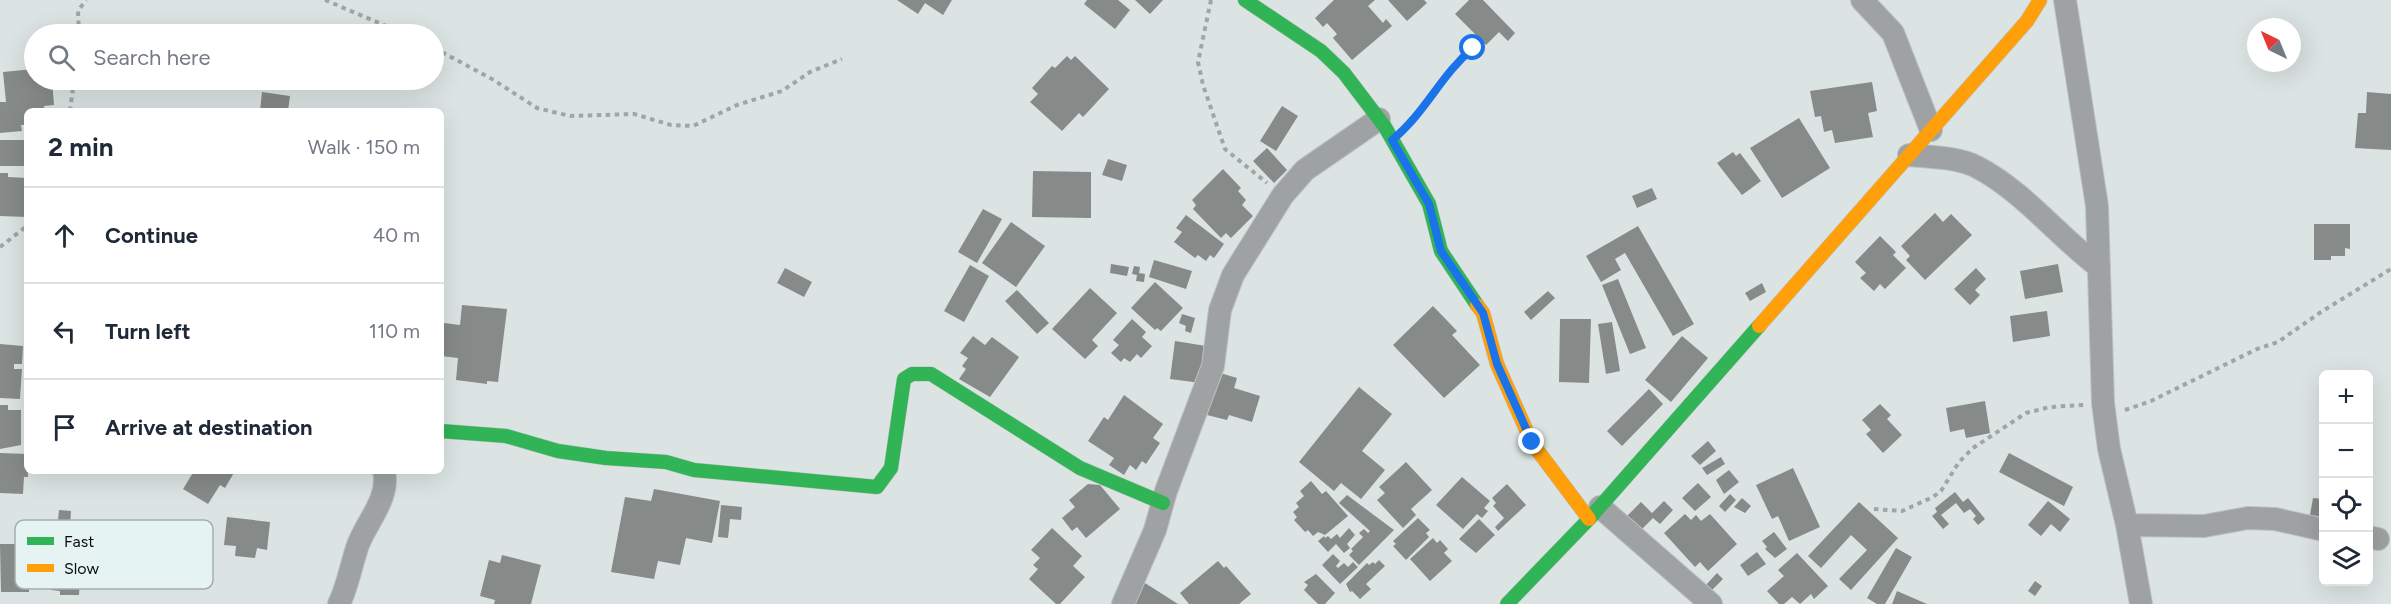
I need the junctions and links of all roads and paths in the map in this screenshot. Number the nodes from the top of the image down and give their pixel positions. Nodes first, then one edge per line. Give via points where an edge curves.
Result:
1 (86, 0) edge
2 (325, 0) edge
3 (1211, 0) edge
4 (1245, 0) edge
5 (1862, 0) edge
6 (2040, 0) edge
7 (2065, 0) edge
8 (79, 24) edge
9 (381, 24) edge
10 (1473, 48) dead end
11 (444, 53) edge
12 (842, 59) dead end
13 (73, 90) edge
14 (70, 108) edge
15 (1379, 119) junction
16 (1931, 130) junction
17 (1392, 140) junction
18 (1909, 155) junction
19 (1283, 195) junction
20 (24, 228) edge
21 (0, 247) edge
22 (2098, 267) junction
23 (2391, 269) edge
24 (2103, 407) junction
25 (444, 432) edge
26 (385, 474) edge
27 (1163, 503) junction
28 (1874, 508) dead end
29 (1594, 513) junction
30 (2127, 525) junction
31 (2319, 529) edge
32 (339, 604) edge
33 (1123, 604) edge
34 (1507, 604) edge
35 (1711, 604) edge
36 (2141, 604) edge

1 - 8 path via 78,11
2 - 9 path
3 - 19 path via 1198,62 1219,136 1225,149
4 - 15 street via 1321,51 1344,73
5 - 16 street via 1893,33
6 - 16 street via 2027,21
7 - 22 street via 2097,206
10 - 17 path via 1445,76 1417,118
11 - 12 path via 537,108 570,116 634,114 693,126 737,105 782,91 810,72
13 - 14 path
15 - 17 street
15 - 19 street via 1305,170
16 - 18 street
17 - 29 street via 1429,204 1441,251 1483,313 1497,364 1532,442
18 - 22 street via 1977,167 2041,214
18 - 29 street
19 - 27 street via 1233,275 1220,310 1213,366
20 - 21 path
22 - 24 street
23 - 24 path via 2278,342 2127,410
24 - 28 path via 2050,407 2026,413 1973,448 1933,497 1902,511
24 - 30 street
25 - 27 street via 506,436 558,451 666,462 694,470 877,487 891,468 904,379 921,373 931,374 1080,468
26 - 32 street via 387,484 358,545 351,577
27 - 33 street
29 - 34 street
29 - 35 street
30 - 31 street via 2204,525 2248,518 2276,519
30 - 36 street

